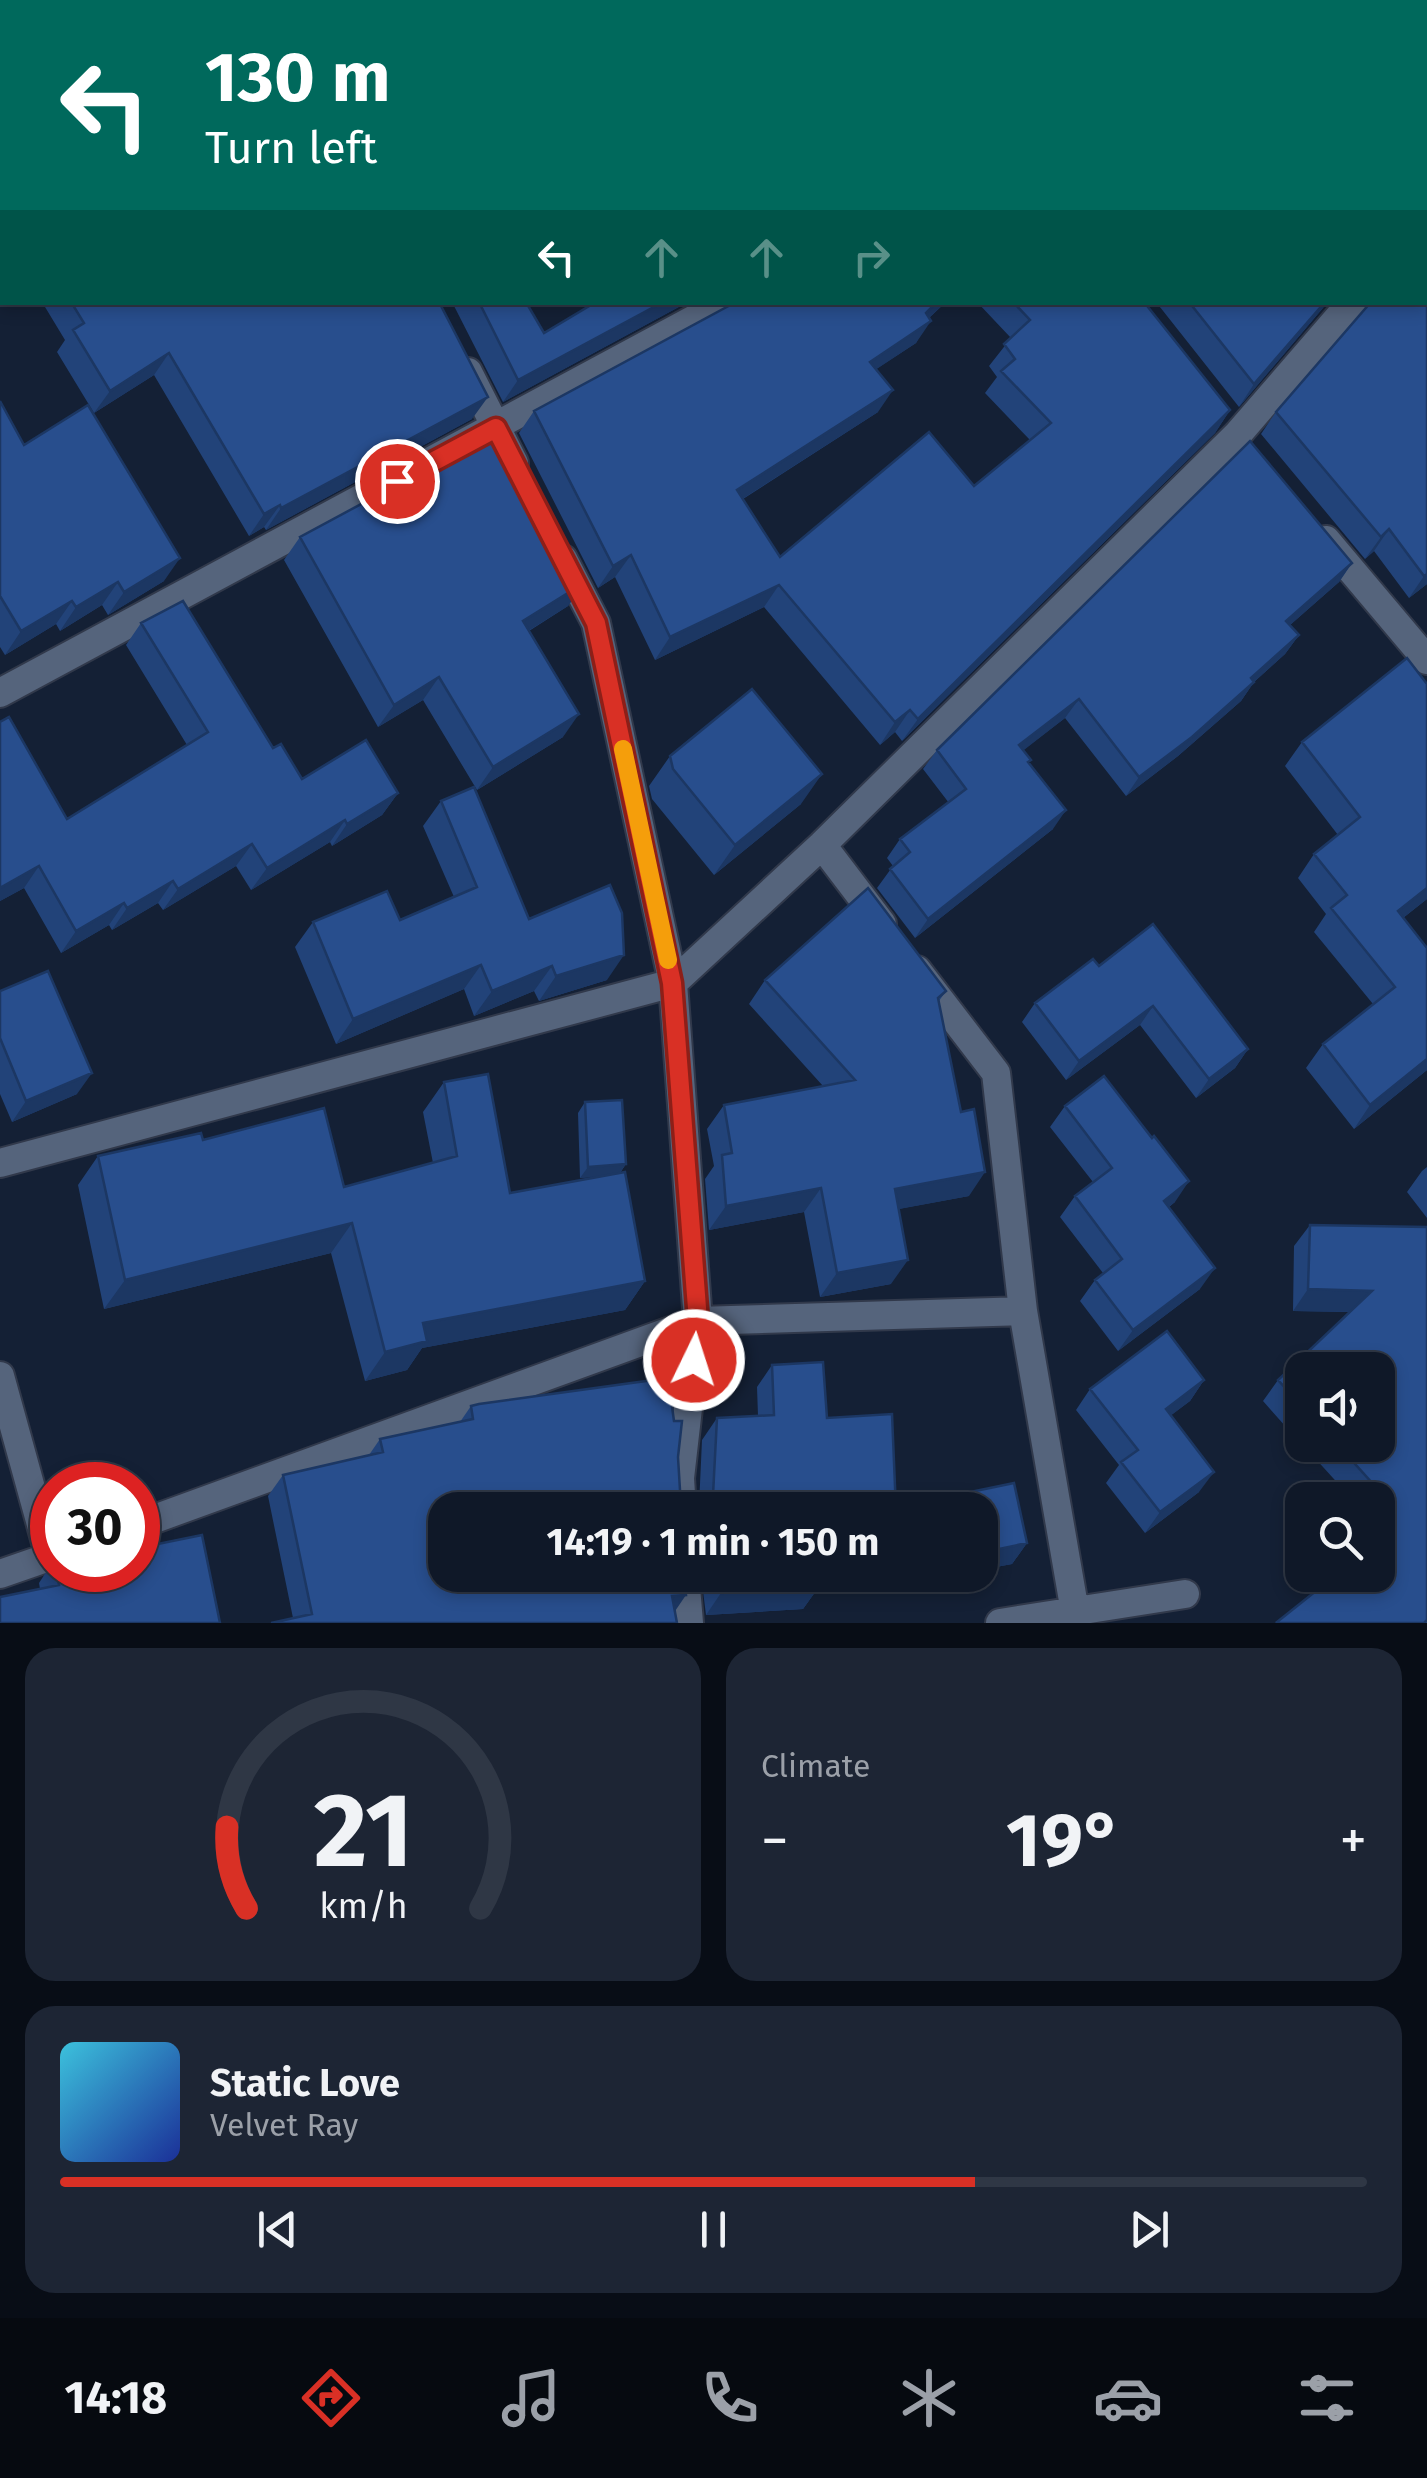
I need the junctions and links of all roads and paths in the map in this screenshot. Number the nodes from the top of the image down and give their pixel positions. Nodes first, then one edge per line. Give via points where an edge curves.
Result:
1 (721, 305) edge
2 (1349, 305) edge
3 (456, 350) edge
4 (496, 428) junction
5 (523, 481) edge
6 (1314, 525) edge
7 (550, 534) edge
8 (1427, 660) edge
9 (0, 692) edge
10 (822, 845) junction
11 (672, 983) junction
12 (0, 1162) edge
13 (1023, 1310) junction
14 (698, 1321) junction
15 (0, 1376) edge
16 (30, 1482) edge
17 (681, 1492) edge
18 (160, 1517) edge
19 (30, 1563) edge
20 (0, 1574) edge
21 (685, 1592) edge
22 (1185, 1594) dead end
23 (1076, 1612) junction
24 (1145, 1612) edge
25 (688, 1623) edge
26 (1000, 1623) edge

1 - 4 street
2 - 10 street via 1238,435
3 - 4 street
4 - 5 street
4 - 9 street
6 - 8 street
7 - 11 street via 596,623
10 - 11 street
10 - 13 street via 996,1073
11 - 12 street
11 - 14 street
13 - 14 street
13 - 23 street
14 - 17 street
14 - 18 street
15 - 16 street
19 - 20 street
21 - 25 street
22 - 24 street
23 - 24 street
23 - 26 street

